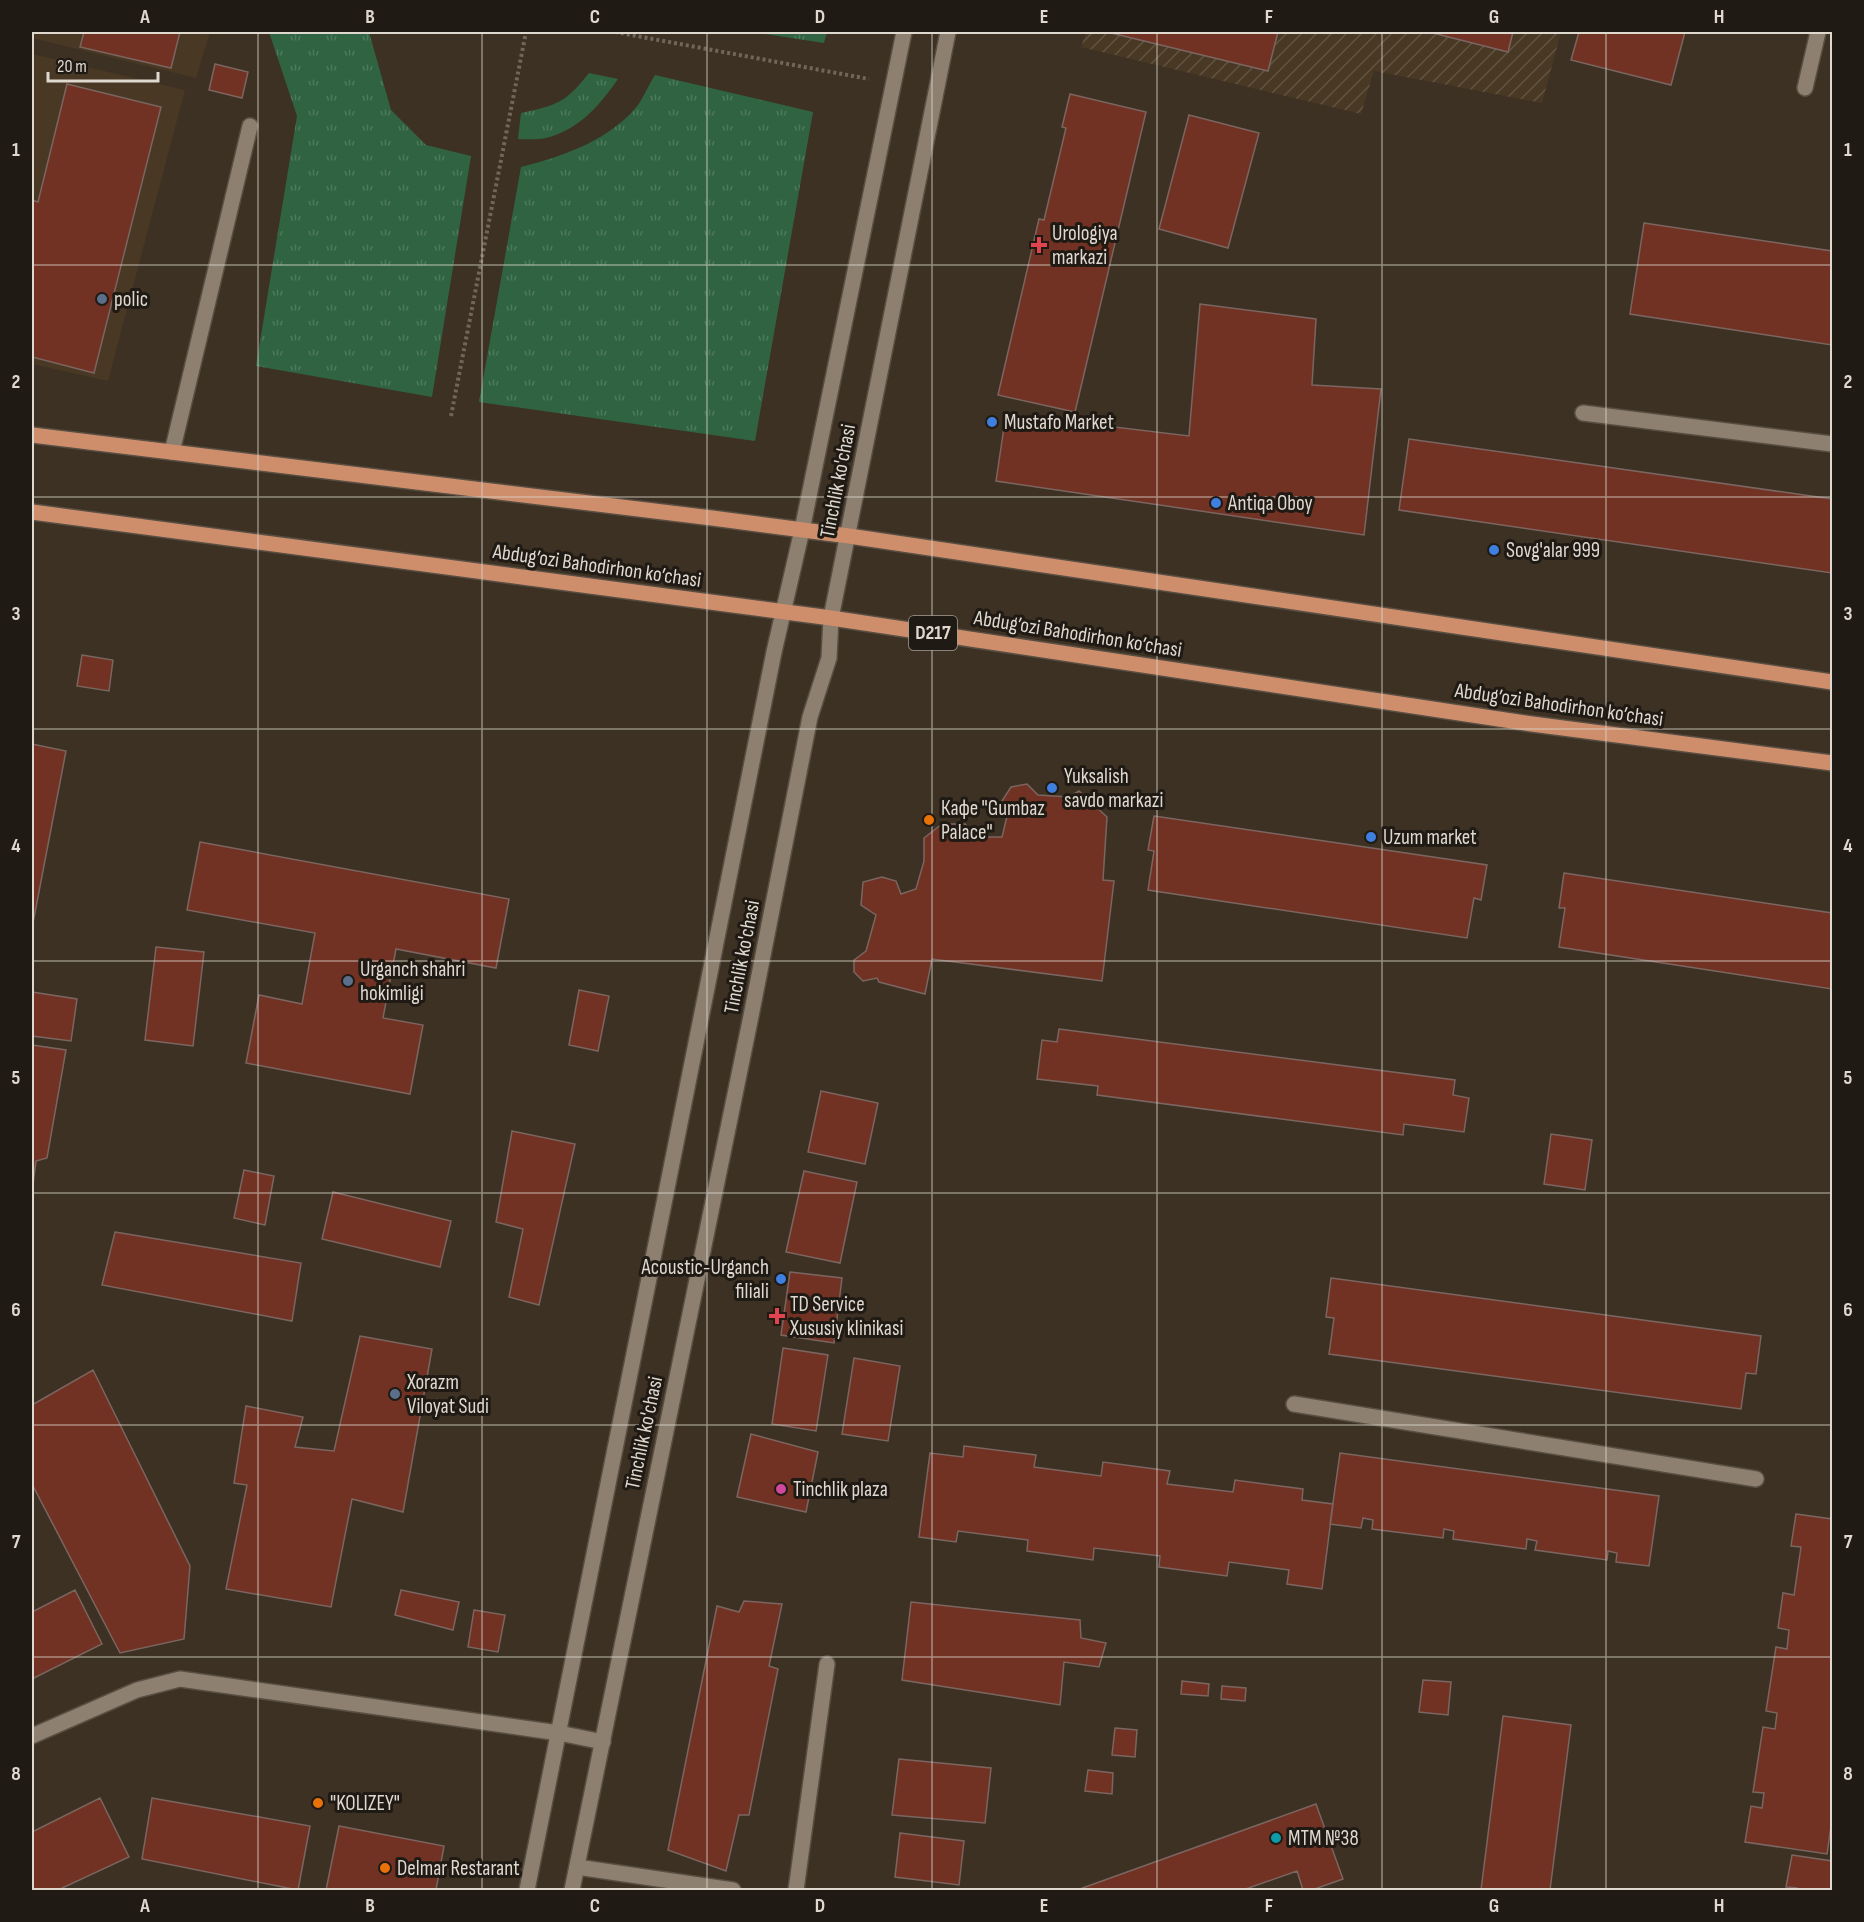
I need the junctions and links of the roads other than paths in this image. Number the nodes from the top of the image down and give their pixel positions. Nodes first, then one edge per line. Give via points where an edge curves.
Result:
1 (904, 32) edge
2 (948, 32) edge
3 (1818, 32) edge
4 (1805, 88) dead end
5 (250, 126) dead end
6 (1582, 413) dead end
7 (32, 435) edge
8 (1833, 444) edge
9 (171, 452) junction
10 (32, 512) edge
11 (802, 530) junction
12 (849, 536) junction
13 (784, 612) junction
14 (831, 618) junction
15 (1833, 682) edge
16 (1833, 763) edge
17 (1294, 1404) dead end
18 (1756, 1479) dead end
19 (827, 1664) dead end
20 (560, 1733) junction
21 (32, 1736) edge
22 (603, 1742) junction
23 (578, 1867) junction
24 (527, 1890) edge
25 (572, 1890) edge
26 (733, 1890) edge
27 (796, 1890) edge

1 - 11 main road, Tinchlik ko'chasi
2 - 12 main road, Tinchlik ko'chasi
3 - 4 main road
5 - 9 main road
6 - 8 main road
7 - 9 main road
9 - 11 main road
10 - 13 main road, Abdug’ozi Bahodirhon ko’chasi / D217
11 - 12 main road
11 - 13 main road, Tinchlik ko'chasi
12 - 14 main road, Tinchlik ko'chasi
12 - 15 main road
13 - 14 main road, Abdug’ozi Bahodirhon ko’chasi / D217
13 - 20 main road, Tinchlik ko'chasi
14 - 16 main road, Abdug’ozi Bahodirhon ko’chasi / D217 via 1532,724
14 - 22 main road, Tinchlik ko'chasi via 829,658 810,717
17 - 18 main road
19 - 27 main road
20 - 21 main road via 180,1679 137,1689
20 - 22 main road
20 - 24 main road, Tinchlik ko'chasi
22 - 23 main road, Tinchlik ko'chasi
23 - 25 main road, Tinchlik ko'chasi
23 - 26 main road

